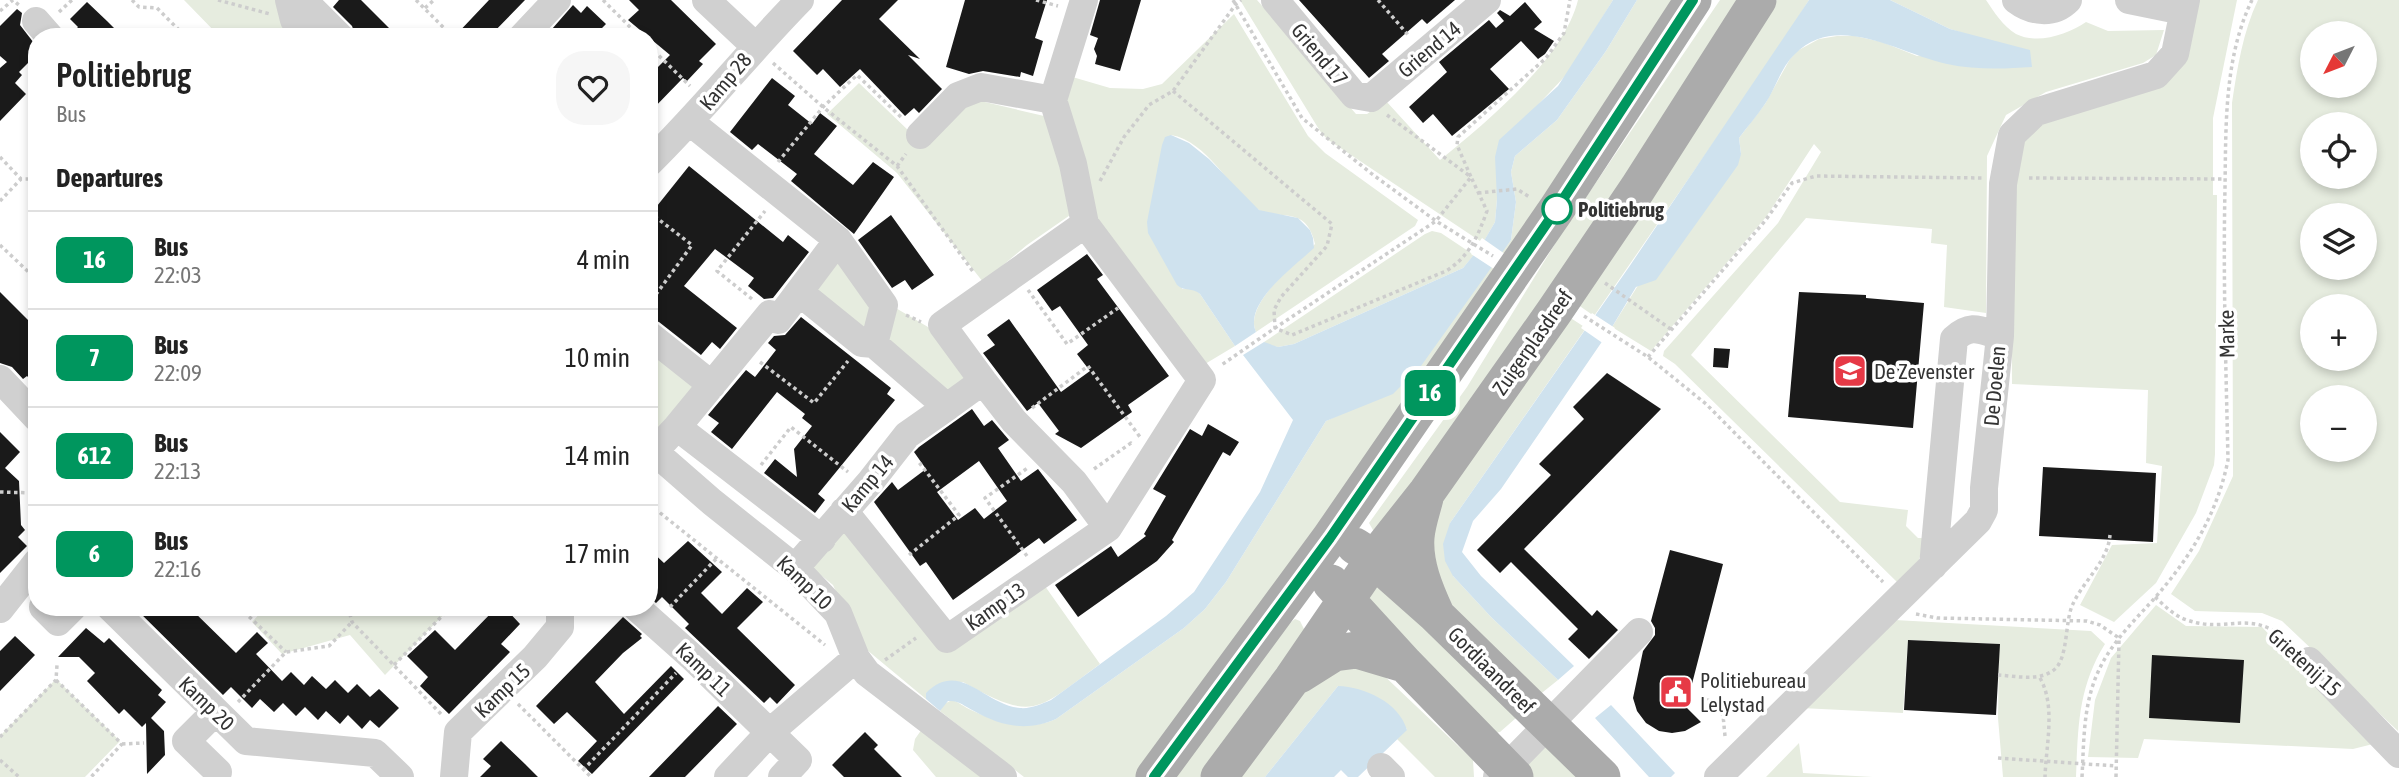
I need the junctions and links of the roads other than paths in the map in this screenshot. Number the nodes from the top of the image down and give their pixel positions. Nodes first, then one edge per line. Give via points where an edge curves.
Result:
1 (557, 0) edge
2 (706, 0) edge
3 (800, 0) edge
4 (1084, 0) edge
5 (1275, 0) edge
6 (1487, 0) edge
7 (1693, 0) edge
8 (1758, 0) edge
9 (2016, 0) edge
10 (2068, 0) edge
11 (2129, 0) edge
12 (2185, 5) edge
13 (531, 28) edge
14 (755, 46) junction
15 (1371, 99) joint
16 (1053, 100) junction
17 (698, 112) junction
18 (920, 135) road end
19 (658, 154) edge
20 (1082, 215) junction
21 (838, 240) junction
22 (799, 292) junction
23 (2000, 336) junction
24 (658, 342) edge
25 (868, 343) junction
26 (0, 379) edge
27 (983, 382) junction
28 (712, 385) junction
29 (28, 405) edge
30 (947, 407) junction
31 (677, 427) junction
32 (658, 445) edge
33 (658, 458) edge
34 (1427, 492) junction
35 (844, 511) junction
36 (1108, 527) junction
37 (822, 538) junction
38 (1322, 549) junction
39 (1374, 559) junction
40 (1933, 566) junction
41 (795, 568) junction
42 (28, 592) edge
43 (1346, 601) junction
44 (0, 609) edge
45 (1436, 615) junction
46 (119, 616) edge
47 (560, 616) edge
48 (646, 616) edge
49 (1639, 632) dead end
50 (2309, 661) road end
51 (1405, 664) junction
52 (857, 665) junction
53 (1292, 679) junction
54 (218, 715) junction
55 (1548, 725) junction
56 (770, 732) junction
57 (246, 741) junction
58 (2399, 754) edge
59 (1723, 772) edge
60 (1506, 774) edge
61 (216, 775) edge
62 (400, 777) edge
63 (454, 777) edge
64 (728, 777) edge
65 (782, 777) edge
66 (1003, 777) edge
67 (1154, 777) edge
68 (1219, 777) edge
69 (1602, 777) edge

1 - 13 street
2 - 14 street
3 - 14 street, Kamp 28
4 - 16 street
5 - 15 street, Griend 17 via 1354,95
6 - 15 street, Griend 14
7 - 38 main road via 1556,210
8 - 34 main road, Zuigerplasdreef via 1638,188
9 - 10 street via 2040,11
11 - 12 street
12 - 23 street via 2175,54 2156,75 2036,112 2012,135 2004,178
14 - 17 street, Kamp 28
16 - 18 street via 981,87 958,96
16 - 20 street, Kamp 13 via 1073,164
17 - 19 street, Kamp 28
17 - 21 street via 771,187
20 - 27 street via 942,325
20 - 36 street, Kamp 13 via 1202,380
21 - 22 street
21 - 25 street via 884,305
22 - 25 street
22 - 28 street, Kamp 10 via 778,320 770,314
23 - 40 street, De Doelen via 1984,510
23 - 40 street, De Doelen via 1976,329 1963,331 1954,339
24 - 28 street
25 - 30 street
26 - 29 street
27 - 30 street, Kamp 14
27 - 36 street via 1074,482
28 - 31 street, Kamp 10
30 - 35 street, Kamp 14 via 902,440
31 - 32 street, Kamp 10
31 - 37 street, Kamp 10
33 - 41 street, Kamp 10
34 - 39 main road, Zuigerplasdreef
34 - 45 main road, Gordiaandreef via 1416,536 1417,556
35 - 36 street, Kamp 13 via 947,639
35 - 37 street, Kamp 14
37 - 41 street, Kamp 14
38 - 39 main road, Gordiaandreef via 1359,548
38 - 43 main road, Gordiaandreef
38 - 67 main road
39 - 43 main road, Zuigerplasdreef
39 - 45 main road, Gordiaandreef
40 - 59 street, De Doelen
41 - 52 street, Kamp 10 via 838,613
42 - 44 street
43 - 51 main road, Gordiaandreef
43 - 53 main road, Zuigerplasdreef
45 - 55 main road, Gordiaandreef
46 - 54 street, Kamp 20
47 - 63 street, Kamp 15 via 560,627 535,657 458,732
48 - 56 street, Kamp 11
49 - 55 street
50 - 58 street, Grietenij 15
51 - 53 main road, Gordiaandreef via 1357,650 1334,653
51 - 60 main road, Gordiaandreef
52 - 56 street
52 - 66 street
53 - 68 main road, Zuigerplasdreef
54 - 57 street, Kamp 20
54 - 61 street via 186,741
55 - 60 street, Gordiaandreef
55 - 69 main road, Gordiaandreef
56 - 64 street
56 - 65 street, Kamp 11 via 797,760
57 - 61 street
57 - 62 street, Kamp 20 via 376,753

